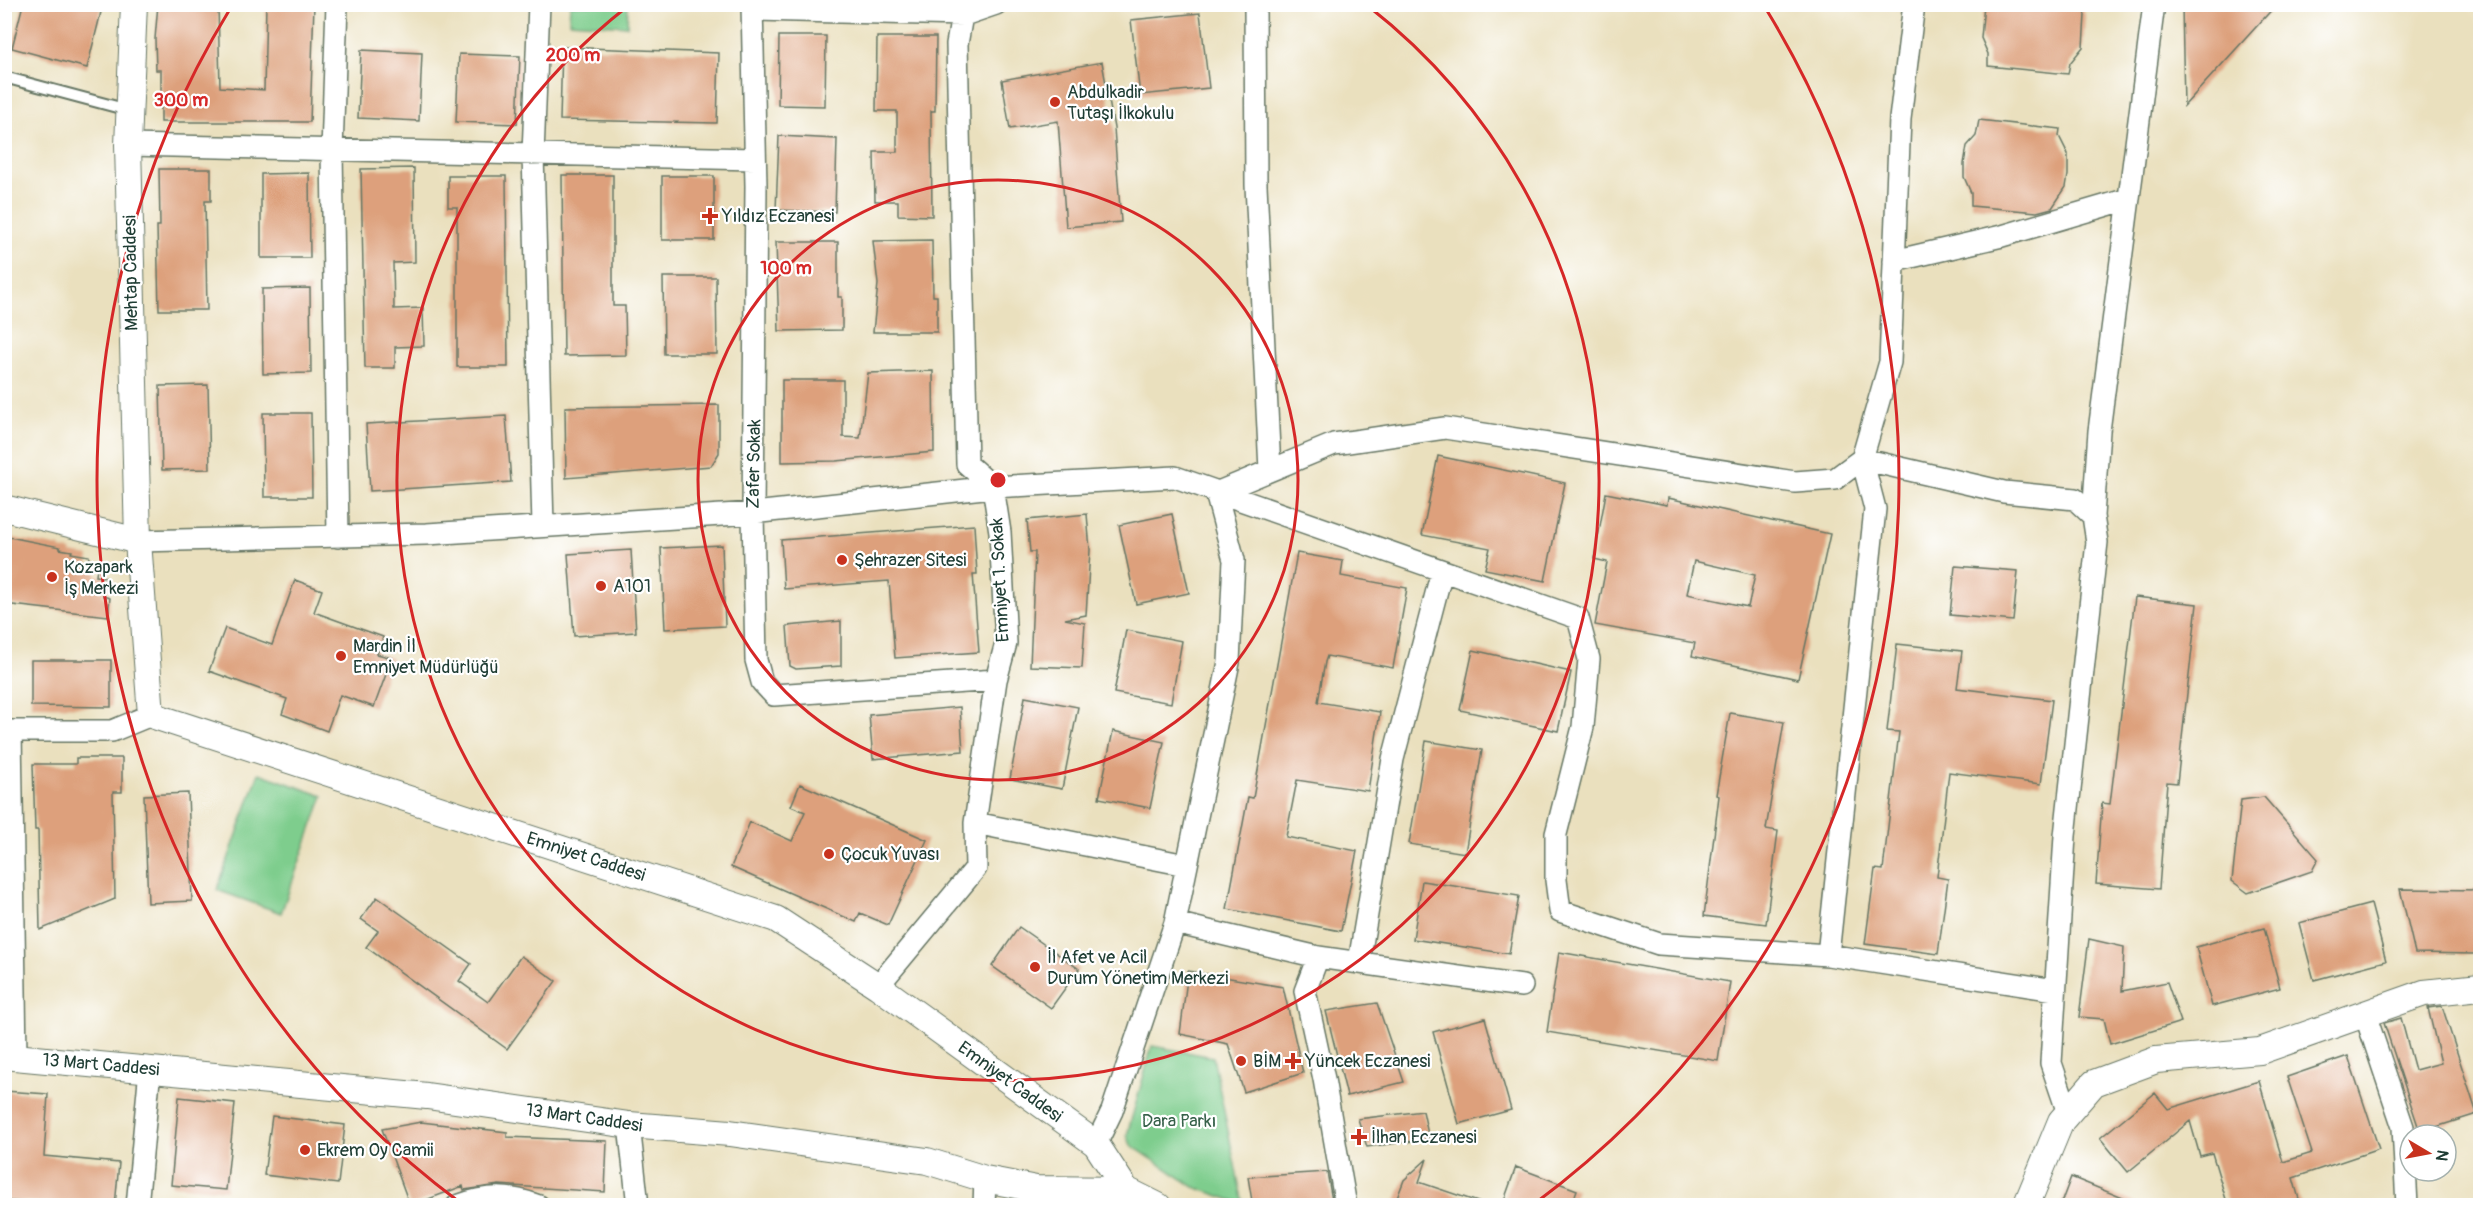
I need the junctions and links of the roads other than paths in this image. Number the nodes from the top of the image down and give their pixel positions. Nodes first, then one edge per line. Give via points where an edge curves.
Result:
1 (134, 4) edge
2 (337, 4) edge
3 (539, 4) edge
4 (996, 4) edge
5 (1255, 4) edge
6 (1914, 4) edge
7 (2154, 4) edge
8 (752, 7) edge
9 (964, 10) edge
10 (4, 76) edge
11 (128, 110) junction
12 (128, 145) junction
13 (333, 151) junction
14 (533, 154) junction
15 (755, 159) junction
16 (2128, 199) junction
17 (1894, 261) junction
18 (1862, 459) junction
19 (1270, 470) junction
20 (993, 488) junction
21 (1216, 493) junction
22 (4, 508) edge
23 (753, 513) junction
24 (2093, 516) junction
25 (543, 526) junction
26 (338, 537) junction
27 (131, 539) junction
28 (1442, 571) junction
29 (996, 680) junction
30 (151, 715) junction
31 (8, 731) edge
32 (975, 823) junction
33 (1186, 865) junction
34 (1175, 923) junction
35 (1828, 954) junction
36 (1318, 957) junction
37 (1359, 963) junction
38 (878, 986) junction
39 (1522, 986) dead end
40 (2481, 987) edge
41 (2055, 990) junction
42 (2365, 1014) junction
43 (10, 1056) edge
44 (150, 1069) junction
45 (2068, 1113) junction
46 (629, 1125) junction
47 (1096, 1144) junction
48 (985, 1179) junction
49 (1126, 1190) junction
50 (1156, 1205) edge
51 (137, 1206) edge
52 (457, 1206) edge
53 (539, 1206) edge
54 (638, 1206) edge
55 (984, 1206) edge
56 (1346, 1206) edge
57 (2026, 1206) edge
58 (2407, 1206) edge

1 - 11 street, Mehtap Caddesi
2 - 13 street
3 - 14 street
4 - 9 street
5 - 19 street via 1256,185
6 - 17 street via 1900,119
7 - 16 street
8 - 9 street
8 - 15 street, Zafer Sokak
9 - 20 street via 957,44 967,464
10 - 11 lane
11 - 12 street, Mehtap Caddesi
12 - 13 street
12 - 27 street, Mehtap Caddesi
13 - 14 street
13 - 26 street
14 - 15 street
14 - 25 street
15 - 23 street, Zafer Sokak
16 - 17 street via 2002,236
16 - 24 street via 2099,431
17 - 18 street via 1890,362
18 - 19 street via 1835,479 1795,482 1445,428 1334,444
18 - 24 street via 2004,492 2075,499
18 - 35 street via 1875,509
19 - 21 street
20 - 21 street via 1175,477
20 - 23 street
20 - 29 street, Emniyet 1. Sokak via 1000,532 1006,643
21 - 28 street
21 - 33 street via 1234,560 1229,662
22 - 27 street
23 - 25 street
23 - 29 street, Zafer Sokak via 756,660 762,682 774,695
24 - 41 street via 2097,542 2065,836
25 - 26 street
26 - 27 street
27 - 30 street
28 - 35 street via 1578,618 1589,659 1583,727 1556,834 1560,911 1659,944
28 - 37 street via 1393,759
29 - 32 street, Emniyet 1. Sokak
30 - 31 street via 112,730
30 - 38 street, Emniyet Caddesi via 776,919
31 - 43 street
32 - 33 street
32 - 38 street, Emniyet 1. Sokak via 976,868
33 - 34 street
34 - 36 street
34 - 47 street via 1112,1111
35 - 41 street
36 - 37 street
36 - 56 street via 1305,991
37 - 39 street
38 - 47 street, Emniyet Caddesi
40 - 42 street via 2424,993
41 - 45 street via 2051,1064
42 - 45 street via 2260,1052 2156,1060 2094,1083
42 - 58 street via 2403,1127
43 - 44 street, 13 Mart Caddesi
44 - 46 street, 13 Mart Caddesi via 427,1096
44 - 51 street
45 - 57 street via 2061,1121
46 - 48 street, 13 Mart Caddesi via 730,1133 927,1161
46 - 54 street
47 - 49 street, Emniyet Caddesi
48 - 49 street, 13 Mart Caddesi via 1036,1189
48 - 55 street
49 - 50 street, 13 Mart Caddesi
52 - 53 street via 481,1197 524,1200

